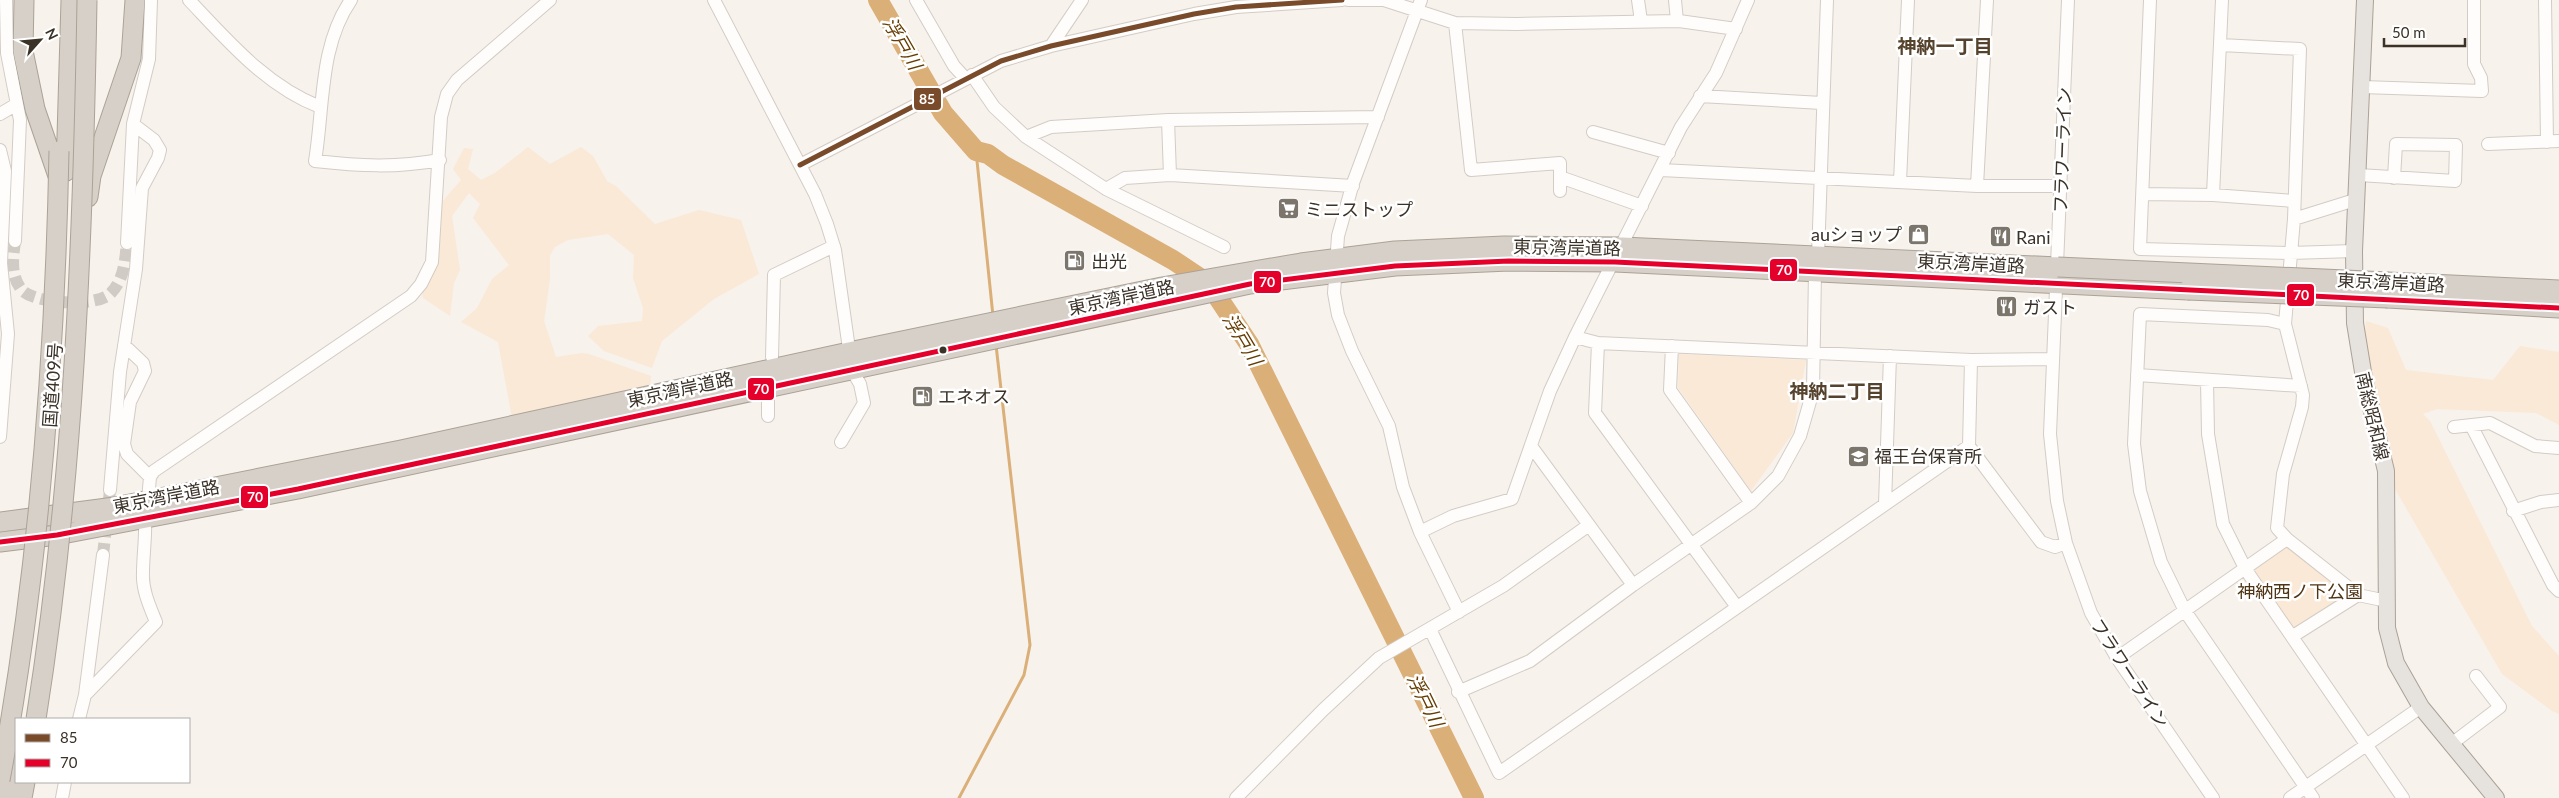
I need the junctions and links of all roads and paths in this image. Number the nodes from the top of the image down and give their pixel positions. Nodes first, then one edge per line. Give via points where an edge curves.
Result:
1 (6, 0) edge
2 (24, 0) edge
3 (65, 0) edge
4 (71, 0) edge
5 (88, 0) edge
6 (135, 0) edge
7 (151, 0) edge
8 (189, 0) edge
9 (351, 0) edge
10 (550, 0) edge
11 (714, 0) edge
12 (916, 0) edge
13 (1082, 0) edge
14 (1342, 0) edge
15 (1348, 0) edge
16 (1638, 0) edge
17 (1675, 0) edge
18 (1748, 0) edge
19 (1827, 0) edge
20 (1908, 0) edge
21 (1987, 0) edge
22 (2068, 0) edge
23 (2150, 0) edge
24 (2222, 0) edge
25 (2365, 0) edge
26 (2474, 0) edge
27 (2545, 0) edge
28 (1420, 5) edge
29 (1641, 20) junction
30 (1677, 21) junction
31 (1456, 22) junction
32 (1736, 30) junction
33 (2221, 45) junction
34 (1051, 46) junction
35 (968, 76) junction
36 (2362, 87) junction
37 (1700, 96) junction
38 (1822, 103) junction
39 (17, 104) junction
40 (320, 106) junction
41 (0, 114) edge
42 (1378, 117) junction
43 (1168, 120) junction
44 (133, 124) junction
45 (1593, 132) dead end
46 (1026, 137) junction
47 (2553, 141) edge
48 (2488, 144) dead end
49 (0, 150) edge
50 (1669, 152) junction
51 (440, 160) junction
52 (800, 165) junction
53 (1661, 170) junction
54 (1170, 175) junction
55 (2359, 176) junction
56 (1560, 177) junction
57 (1819, 178) junction
58 (2394, 178) junction
59 (1900, 182) junction
60 (1353, 186) junction
61 (1977, 186) junction
62 (2061, 186) junction
63 (1106, 189) junction
64 (1560, 191) dead end
65 (2143, 194) junction
66 (2214, 195) junction
67 (2358, 199) junction
68 (2294, 201) junction
69 (65, 204) junction
70 (1642, 206) junction
71 (2294, 219) junction
72 (15, 241) tunnel mouth
73 (127, 243) tunnel mouth
74 (80, 246) junction
75 (834, 246) junction
76 (1224, 247) dead end
77 (2354, 251) junction
78 (2290, 253) junction
79 (1618, 254) junction
80 (1816, 264) junction
81 (1335, 266) junction
82 (2057, 276) junction
83 (2388, 290) junction
84 (2559, 290) edge
85 (2559, 308) edge
86 (2285, 324) junction
87 (1575, 337) junction
88 (1598, 343) junction
89 (124, 345) junction
90 (1672, 346) junction
91 (1815, 353) junction
92 (1890, 356) junction
93 (772, 357) dead end
94 (2052, 359) junction
95 (1972, 360) junction
96 (851, 361) junction
97 (2137, 375) junction
98 (2207, 380) junction
99 (2300, 386) junction
100 (768, 396) dead end
101 (768, 416) dead end
102 (2471, 425) junction
103 (2454, 427) dead end
104 (0, 437) edge
105 (841, 442) dead end
106 (1531, 446) junction
107 (1969, 446) junction
108 (2559, 448) edge
109 (150, 477) junction
110 (110, 490) tunnel mouth
111 (2559, 500) edge
112 (1751, 503) junction
113 (1885, 504) junction
114 (146, 509) junction
115 (2513, 511) junction
116 (51, 516) junction
117 (0, 522) edge
118 (1589, 525) junction
119 (1420, 532) junction
120 (49, 537) junction
121 (2287, 539) junction
122 (0, 542) edge
123 (2066, 543) junction
124 (1694, 545) junction
125 (103, 555) tunnel mouth
126 (2246, 570) junction
127 (1633, 585) junction
128 (2559, 591) edge
129 (2358, 595) junction
130 (2387, 601) junction
131 (1737, 607) junction
132 (2184, 611) junction
133 (1459, 612) junction
134 (1426, 631) junction
135 (2293, 636) junction
136 (2117, 658) junction
137 (2476, 676) dead end
138 (1458, 692) junction
139 (85, 695) junction
140 (2421, 707) junction
141 (16, 718) edge
142 (21, 718) edge
143 (29, 718) edge
144 (36, 718) edge
145 (79, 718) edge
146 (15, 737) edge
147 (2366, 745) junction
148 (2450, 745) junction
149 (15, 759) edge
150 (12, 779) edge
151 (25, 783) edge
152 (65, 783) edge
153 (2306, 787) junction
154 (3, 798) edge
155 (19, 798) edge
156 (62, 798) edge
157 (1236, 798) edge
158 (2213, 798) edge
159 (2290, 798) edge
160 (2313, 798) edge
161 (2403, 798) edge
162 (2496, 798) edge

1 - 39 street via 7,52
2 - 69 highway, 国道409号 via 23,51 35,109
3 - 141 highway, bridge via 52,363
4 - 69 highway
5 - 74 highway via 80,160
5 - 144 highway, bridge via 75,367 58,558
6 - 74 highway, 国道409号 via 131,58 91,176
7 - 44 street via 149,59
8 - 40 street via 272,81 296,97
9 - 40 street via 338,24
10 - 51 street via 451,86 441,117
11 - 52 street
12 - 35 street via 954,66
13 - 34 street
14 - 34 street via 1194,14
15 - 28 street
16 - 29 street
17 - 30 street
18 - 32 street
19 - 38 street
20 - 59 street
21 - 61 street
22 - 62 street, フラワーライン
23 - 65 street
24 - 33 street
25 - 36 main road, 南総昭和線
26 - 36 street via 2474,64 2481,78 2482,90
27 - 47 street
28 - 31 street
28 - 42 street
29 - 30 street
29 - 31 street via 1517,24
30 - 32 street
31 - 56 street via 1471,170 1560,164
32 - 37 street via 1716,72
33 - 66 street
33 - 68 street via 2300,49
34 - 35 street via 1001,61
35 - 46 street via 994,107
35 - 52 street
36 - 55 main road, 南総昭和線
37 - 38 street
37 - 50 street
38 - 57 street
39 - 41 street
39 - 72 street
40 - 51 street via 315,160 363,167
42 - 43 street
42 - 60 street
43 - 46 street via 1051,127
43 - 54 street
44 - 73 street
44 - 89 street via 154,140 160,150 142,188 136,269
45 - 50 street
46 - 63 street
47 - 48 street
49 - 104 street via 5,171 1,263 8,334
50 - 53 street
51 - 109 street via 432,262 411,296 158,467
52 - 75 street via 815,194
53 - 57 street
53 - 70 street
54 - 60 street
54 - 63 street via 1125,178
55 - 58 street
55 - 67 main road, 南総昭和線
56 - 64 street
56 - 70 street
57 - 59 street
57 - 80 street
58 - 58 street via 2455,180 2456,145 2396,144
59 - 61 street
60 - 81 street via 1338,236
61 - 62 street
62 - 82 street, フラワーライン
63 - 76 street
65 - 66 street
65 - 78 street via 2140,249
66 - 68 street
67 - 71 street
67 - 77 main road, 南総昭和線
68 - 71 street
69 - 116 highway, 国道409号
70 - 79 street
71 - 78 street
74 - 116 highway, 国道409号
75 - 93 street via 774,275
75 - 96 street
77 - 78 street
77 - 130 main road, 南総昭和線 via 2358,348 2386,471
78 - 86 street
79 - 80 highway, 東京湾岸道路
79 - 81 highway, 東京湾岸道路
79 - 87 street
80 - 82 highway, 東京湾岸道路
80 - 91 street
81 - 96 highway, 東京湾岸道路
81 - 119 street via 1338,315 1388,426 1403,487
82 - 83 highway, 東京湾岸道路, bridge
82 - 94 street, フラワーライン
83 - 84 highway, 東京湾岸道路
83 - 85 highway, 東京湾岸道路
86 - 97 street via 2268,320 2140,314
86 - 99 street
87 - 88 street
87 - 106 street via 1550,391
88 - 90 street
88 - 124 street via 1595,413
89 - 109 street via 143,363 145,371 130,402 124,444 127,454
89 - 110 street
90 - 91 street
90 - 112 street via 1670,390
91 - 92 street
91 - 112 street via 1813,391 1800,436 1778,476
92 - 95 street
92 - 113 street
94 - 95 street
94 - 123 street, フラワーライン via 2051,459
95 - 107 street
96 - 105 street via 864,403
96 - 114 highway, 東京湾岸道路 via 298,489
97 - 98 street
97 - 132 street via 2134,444 2140,492 2161,562
98 - 99 street
98 - 126 street via 2208,434 2223,524
99 - 121 street via 2302,407 2283,474 2277,528
100 - 101 street
102 - 103 street
102 - 108 street via 2490,423 2535,446
102 - 115 street
106 - 118 street
106 - 119 street via 1512,499 1453,516
107 - 113 street
107 - 123 street via 2041,542 2055,547
109 - 114 street
111 - 115 street
112 - 124 street
113 - 131 street
114 - 116 highway, 東京湾岸道路
114 - 120 highway, 東京湾岸道路
114 - 139 street via 143,575 156,622
115 - 128 street
116 - 117 highway, 東京湾岸道路
116 - 120 highway, 国道409号
118 - 127 street
118 - 133 street via 1503,586
119 - 133 street
120 - 122 highway, 東京湾岸道路
120 - 142 highway, 国道409号
120 - 143 highway, 国道409号
121 - 126 street
121 - 129 street
123 - 136 street, フラワーライン via 2091,613
124 - 127 street
124 - 131 street
125 - 139 street
126 - 132 street
126 - 135 street
127 - 138 street via 1530,661
129 - 130 street
129 - 135 street
130 - 140 main road, 南総昭和線 via 2387,628 2396,663
131 - 138 street via 1499,772
132 - 136 street
132 - 153 street
133 - 134 street
134 - 138 street
134 - 157 street via 1379,658
135 - 147 street
136 - 158 street, フラワーライン
137 - 148 street via 2500,707
139 - 145 street
140 - 147 street
140 - 148 main road, 南総昭和線
146 - 150 highway, bridge
147 - 153 street
147 - 161 street
148 - 162 main road, 南総昭和線
149 - 150 highway, 国道409号
150 - 154 highway
150 - 155 highway
151 - 155 highway
152 - 156 street
153 - 159 street
153 - 160 street

